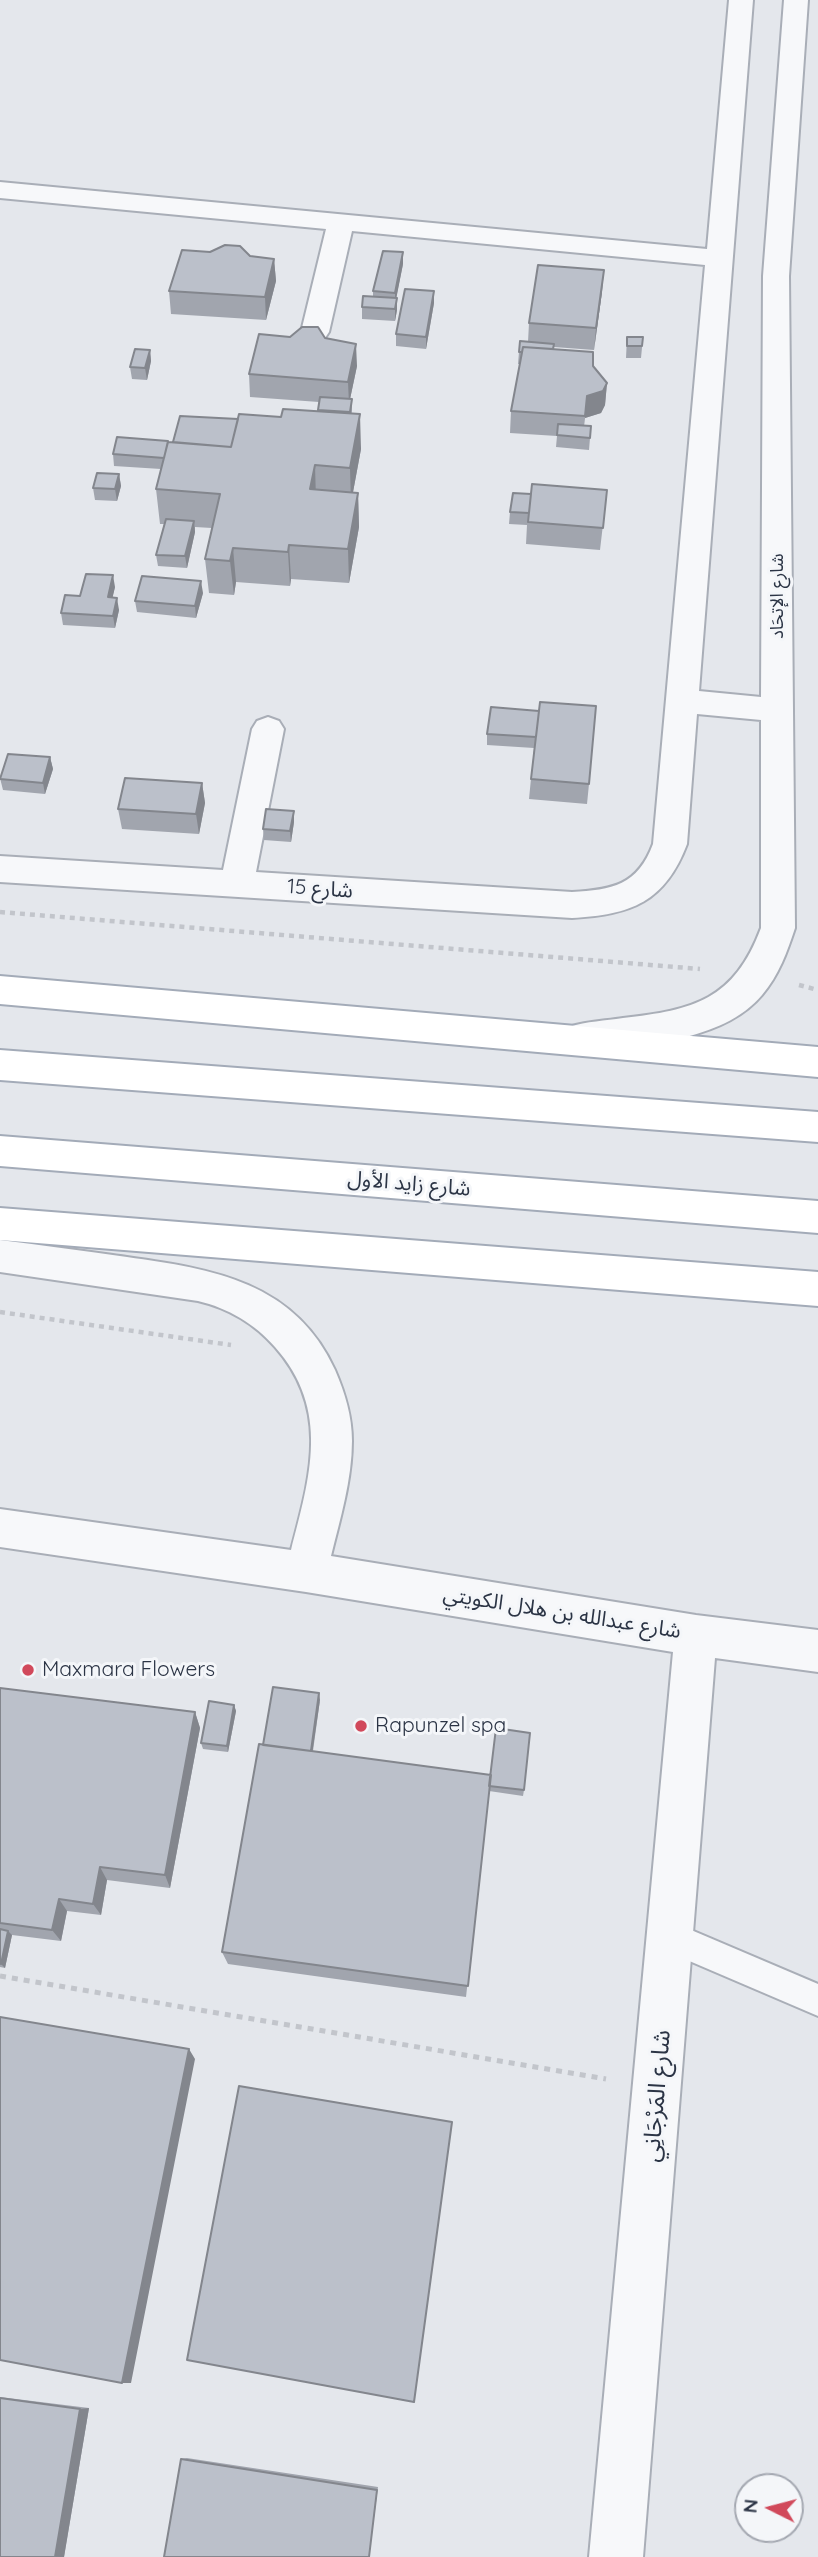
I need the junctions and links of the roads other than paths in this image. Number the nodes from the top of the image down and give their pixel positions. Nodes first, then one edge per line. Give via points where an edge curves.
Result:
1 (741, 0) edge
2 (796, 0) edge
3 (0, 190) edge
4 (341, 223) junction
5 (719, 258) junction
6 (315, 332) edge
7 (682, 701) junction
8 (779, 710) junction
9 (268, 729) dead end
10 (0, 869) edge
11 (237, 884) junction
12 (0, 990) edge
13 (564, 1040) junction
14 (818, 1062) edge
15 (0, 1065) edge
16 (818, 1126) edge
17 (0, 1151) edge
18 (818, 1217) edge
19 (0, 1224) edge
20 (0, 1255) edge
21 (818, 1289) edge
22 (0, 1528) edge
23 (306, 1572) junction
24 (696, 1635) junction
25 (818, 1651) edge
26 (670, 1937) junction
27 (818, 2000) edge
28 (616, 2557) edge

1 - 5 street
2 - 8 street, شارع الإتحَاد via 776,276
3 - 4 street
4 - 5 street
4 - 6 street
5 - 7 street
7 - 8 street
7 - 11 street, شارع 15 via 670,844 664,863 638,891 608,902 572,905
8 - 13 street, شارع الإتحَاد via 780,909 774,945 760,975 728,1005 694,1021
9 - 11 street
10 - 11 street, شارع 15
12 - 13 main road
13 - 14 main road
15 - 16 main road
17 - 18 main road, شارع زايد الأول
19 - 21 main road
20 - 23 street via 222,1290 258,1308 289,1333 313,1364 328,1401 333,1441
22 - 23 street, شارع عبدالله بن هلال الكويتي
23 - 24 street, شارع عبدالله بن هلال الكويتي
24 - 25 street, شارع عبدالله بن هلال الكويتي
24 - 26 street, شارع المَرْجَانِي
26 - 27 lane
26 - 28 street, شارع المَرْجَانِي

